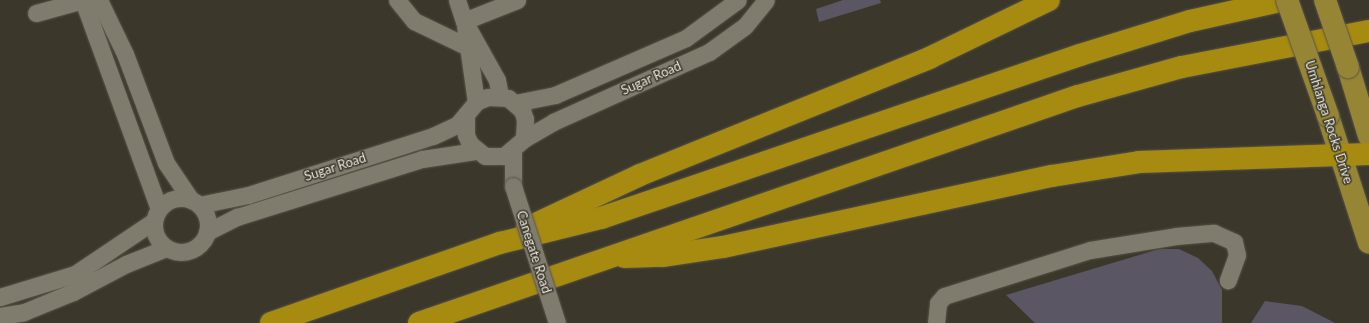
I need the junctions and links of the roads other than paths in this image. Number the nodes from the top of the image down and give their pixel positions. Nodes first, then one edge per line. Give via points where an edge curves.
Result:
1 (397, 0) edge
2 (488, 0) edge
3 (517, 0) edge
4 (738, 0) edge
5 (766, 0) edge
6 (1049, 0) edge
7 (1286, 0) edge
8 (1324, 0) edge
9 (88, 1) edge
10 (36, 12) dead end
11 (462, 14) edge
12 (1369, 31) edge
13 (468, 46) junction
14 (508, 99) junction
15 (476, 102) junction
16 (466, 117) junction
17 (1369, 136) edge
18 (524, 139) junction
19 (476, 151) junction
20 (512, 152) junction
21 (1369, 154) edge
22 (1340, 156) junction
23 (495, 158) junction
24 (512, 184) junction
25 (195, 203) junction
26 (157, 215) junction
27 (207, 232) junction
28 (500, 243) junction
29 (1369, 243) edge
30 (166, 248) junction
31 (602, 258) junction
32 (1228, 280) dead end
33 (0, 297) edge
34 (0, 316) edge
35 (271, 323) edge
36 (419, 323) edge
37 (557, 323) edge
38 (936, 323) edge

1 - 13 street via 414,22
2 - 11 street
3 - 11 street
4 - 14 street, Sugar Road via 686,38 555,95
5 - 18 street, Sugar Road via 744,26 709,52 553,122
6 - 28 highway via 929,58 584,199
7 - 22 main road, Umhlanga Rocks Drive, bridge
7 - 28 highway via 1156,31 601,218
8 - 17 main road, bridge
9 - 10 street
9 - 25 street via 125,54 166,163
9 - 26 street
11 - 13 street
11 - 14 street
12 - 31 highway via 1344,33 1182,67 1078,96
13 - 15 street
14 - 15 street
14 - 18 street via 525,120
15 - 16 street
16 - 19 street via 466,136
16 - 25 street, Sugar Road via 433,136 248,195
18 - 20 street
19 - 23 street
19 - 27 street, Sugar Road via 422,159 237,217
20 - 23 street
20 - 24 street, Canegate Road
21 - 22 highway
22 - 29 main road, Umhlanga Rocks Drive
22 - 31 highway via 1195,157 1139,162 1045,178 722,247 662,256
23 - 24 street, Canegate Road
24 - 37 street, Canegate Road, bridge
25 - 26 street via 174,200
25 - 27 street via 207,218
26 - 30 street via 156,236
26 - 33 street via 76,274
27 - 30 street via 194,249 184,252
28 - 35 highway
30 - 34 street via 126,264 73,292 24,312
31 - 36 highway
32 - 38 street via 1238,255 1234,242 1214,233 1176,236 1090,250 944,296 938,303

